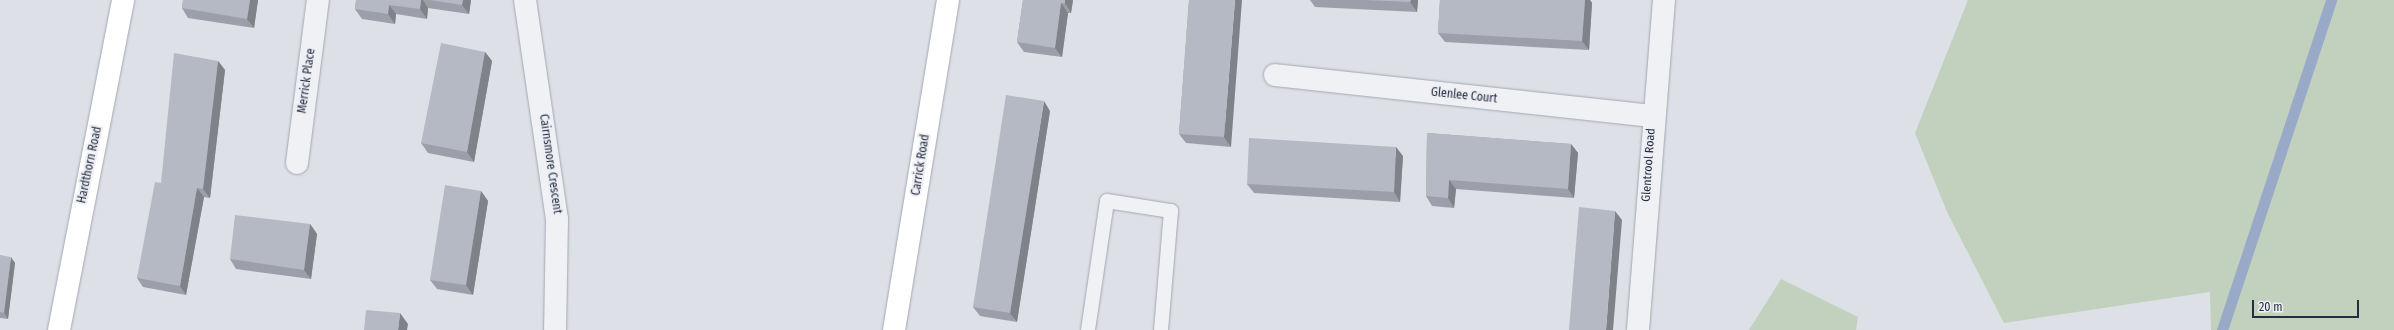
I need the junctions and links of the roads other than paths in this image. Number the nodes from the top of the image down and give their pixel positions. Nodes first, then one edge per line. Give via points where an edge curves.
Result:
1 (123, 0) edge
2 (318, 0) edge
3 (525, 0) edge
4 (948, 0) edge
5 (1664, 0) edge
6 (1275, 75) dead end
7 (1653, 116) junction
8 (297, 163) dead end
9 (59, 330) edge
10 (555, 330) edge
11 (894, 330) edge
12 (1088, 330) edge
13 (1161, 330) edge
14 (1638, 330) edge

1 - 9 street, Hardthorn Road
2 - 8 street, Merrick Place
3 - 10 street, Cairnsmore Crescent via 558,219
4 - 11 street, Carrick Road
5 - 7 street, Glentrool Road
6 - 7 street, Glenlee Court
7 - 14 street, Glentrool Road
12 - 13 lane via 1107,201 1171,211

